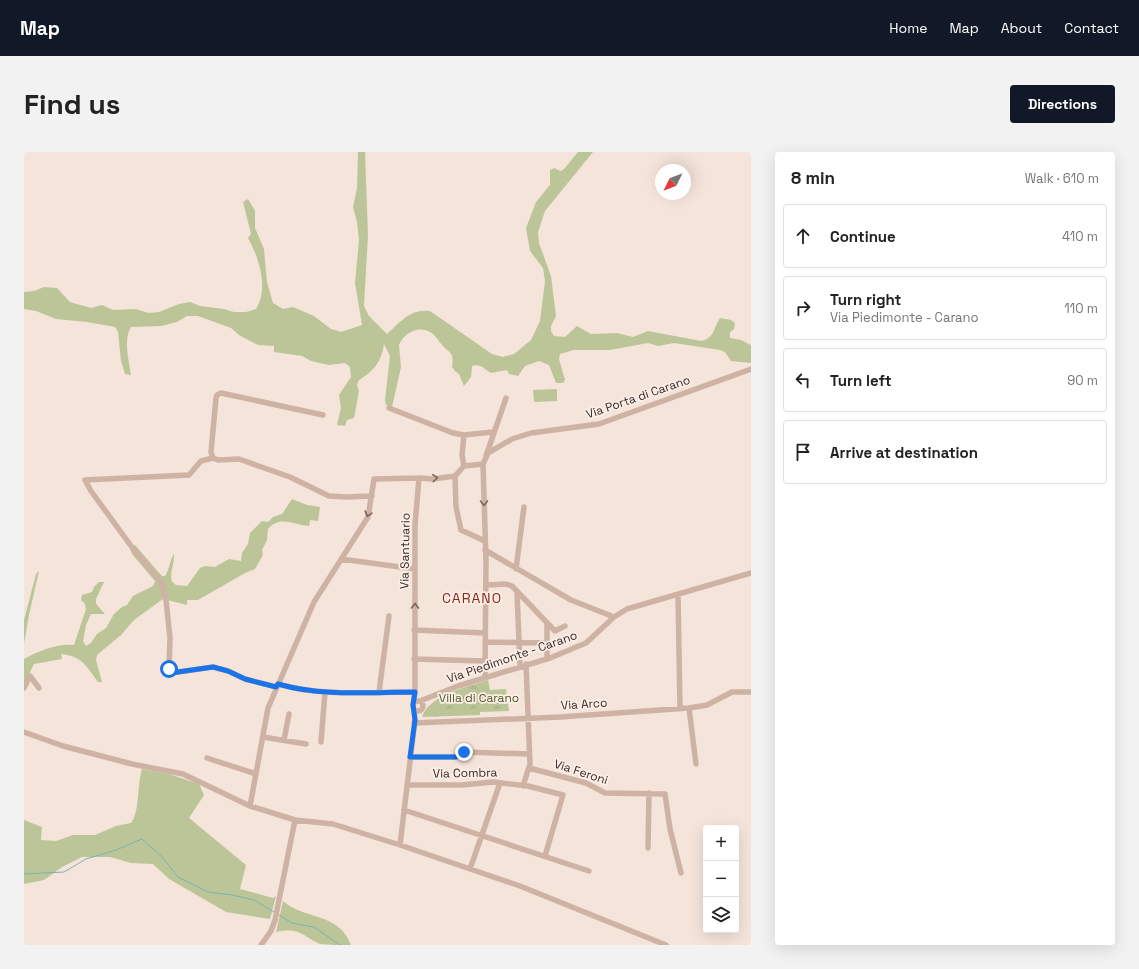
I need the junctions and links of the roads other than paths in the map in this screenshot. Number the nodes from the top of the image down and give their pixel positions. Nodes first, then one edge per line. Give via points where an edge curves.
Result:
1 (751, 369) edge
2 (506, 398) dead end
3 (389, 408) dead end
4 (323, 415) dead end
5 (493, 432) junction
6 (464, 435) junction
7 (213, 458) junction
8 (484, 461) junction
9 (464, 466) junction
10 (454, 476) junction
11 (419, 478) junction
12 (372, 496) junction
13 (524, 507) dead end
14 (485, 541) junction
15 (485, 550) junction
16 (341, 559) junction
17 (415, 569) junction
18 (516, 569) junction
19 (751, 573) edge
20 (486, 585) junction
21 (517, 592) junction
22 (678, 594) junction
23 (389, 616) dead end
24 (614, 617) junction
25 (547, 624) junction
26 (565, 626) dead end
27 (414, 630) junction
28 (485, 633) junction
29 (485, 642) junction
30 (519, 642) junction
31 (547, 643) junction
32 (547, 658) junction
33 (414, 659) junction
34 (485, 661) junction
35 (523, 665) junction
36 (485, 677) junction
37 (277, 685) junction
38 (24, 688) edge
39 (39, 688) dead end
40 (325, 692) junction
41 (380, 692) junction
42 (415, 692) junction
43 (751, 692) edge
44 (418, 705) junction
45 (680, 708) junction
46 (689, 708) junction
47 (289, 714) dead end
48 (528, 717) junction
49 (415, 721) junction
50 (24, 732) edge
51 (262, 737) junction
52 (284, 740) junction
53 (321, 742) dead end
54 (306, 744) dead end
55 (529, 754) junction
56 (410, 757) junction
57 (207, 758) dead end
58 (696, 764) dead end
59 (529, 768) junction
60 (256, 774) junction
61 (500, 783) junction
62 (407, 785) junction
63 (523, 786) junction
64 (649, 794) junction
65 (250, 806) junction
66 (404, 810) junction
67 (295, 820) junction
68 (481, 835) junction
69 (400, 845) junction
70 (648, 848) dead end
71 (545, 856) junction
72 (470, 869) junction
73 (589, 871) dead end
74 (681, 873) dead end
75 (261, 945) edge
76 (666, 945) edge

1 - 8 street, Via Porta di Carano via 599,424 531,433 512,439 488,453
2 - 5 street
3 - 6 street
4 - 7 street via 219,394 216,398 211,452
5 - 6 street
5 - 8 street
6 - 9 street
7 - 12 street via 239,459 290,477 329,496
7 - 37 street via 202,461 186,476 86,480 91,491 161,582 165,591 171,673 213,667 245,679
8 - 9 street
8 -> 14 street
9 - 10 street
11 -> 10 street
10 - 14 street via 456,508 461,530
11 - 12 street via 374,479
11 - 17 street, Via Santuario
12 -> 16 street via 368,517
13 - 18 street
14 - 15 street
15 - 18 street
15 - 20 street
16 - 17 street
16 - 37 street via 314,602
27 -> 17 street, Via Santuario
18 - 24 street via 571,600
19 - 22 street, Via Piedimonte - Carano
20 - 21 street via 506,584
20 - 28 street
21 - 25 street
21 - 30 street
22 - 24 street, Via Piedimonte - Carano via 627,609
22 - 45 street
23 - 41 street
24 - 32 street, Via Piedimonte - Carano via 586,643
25 - 26 street via 555,631
25 - 31 street
27 - 28 street
27 - 33 street, Via Santuario
28 - 29 street
29 - 30 street
29 - 34 street
30 - 31 street
30 - 35 street
31 - 32 street
32 - 35 street, Via Piedimonte - Carano
33 - 34 street
33 - 42 street, Via Santuario
34 - 36 street
35 - 36 street, Via Piedimonte - Carano
35 - 48 street
36 - 44 street, Via Piedimonte - Carano
37 - 40 street
37 - 51 street via 268,708
38 - 39 street via 30,676
40 - 41 street
40 - 53 street
41 - 42 street
42 - 44 street, Via Santuario
43 - 46 street, Via Arco via 732,692 706,705
44 - 49 street
45 - 46 street, Via Arco
45 - 48 street, Via Arco
46 - 58 street
47 - 52 street
48 - 49 street, Via Arco
48 - 55 street
49 - 56 street
50 - 65 street via 63,746 183,774
51 - 52 street
51 - 60 street
52 - 54 street
55 - 56 street via 464,752 456,757
55 - 59 street
56 - 62 street
57 - 60 street
59 - 63 street
59 - 64 street, Via Feroni via 594,786 605,793
60 - 65 street
61 - 62 street, Via Combra
61 - 63 street, Via Combra
61 - 68 street
62 - 66 street
63 - 71 street, Via Combra via 563,796
64 - 70 street
64 - 74 street, Via Feroni via 665,794 672,842
65 - 67 street
66 - 68 street
66 - 69 street
67 - 69 street via 333,824
67 - 75 street via 275,920
68 - 71 street
68 - 72 street
69 - 72 street
71 - 73 street
72 - 76 street via 520,886

